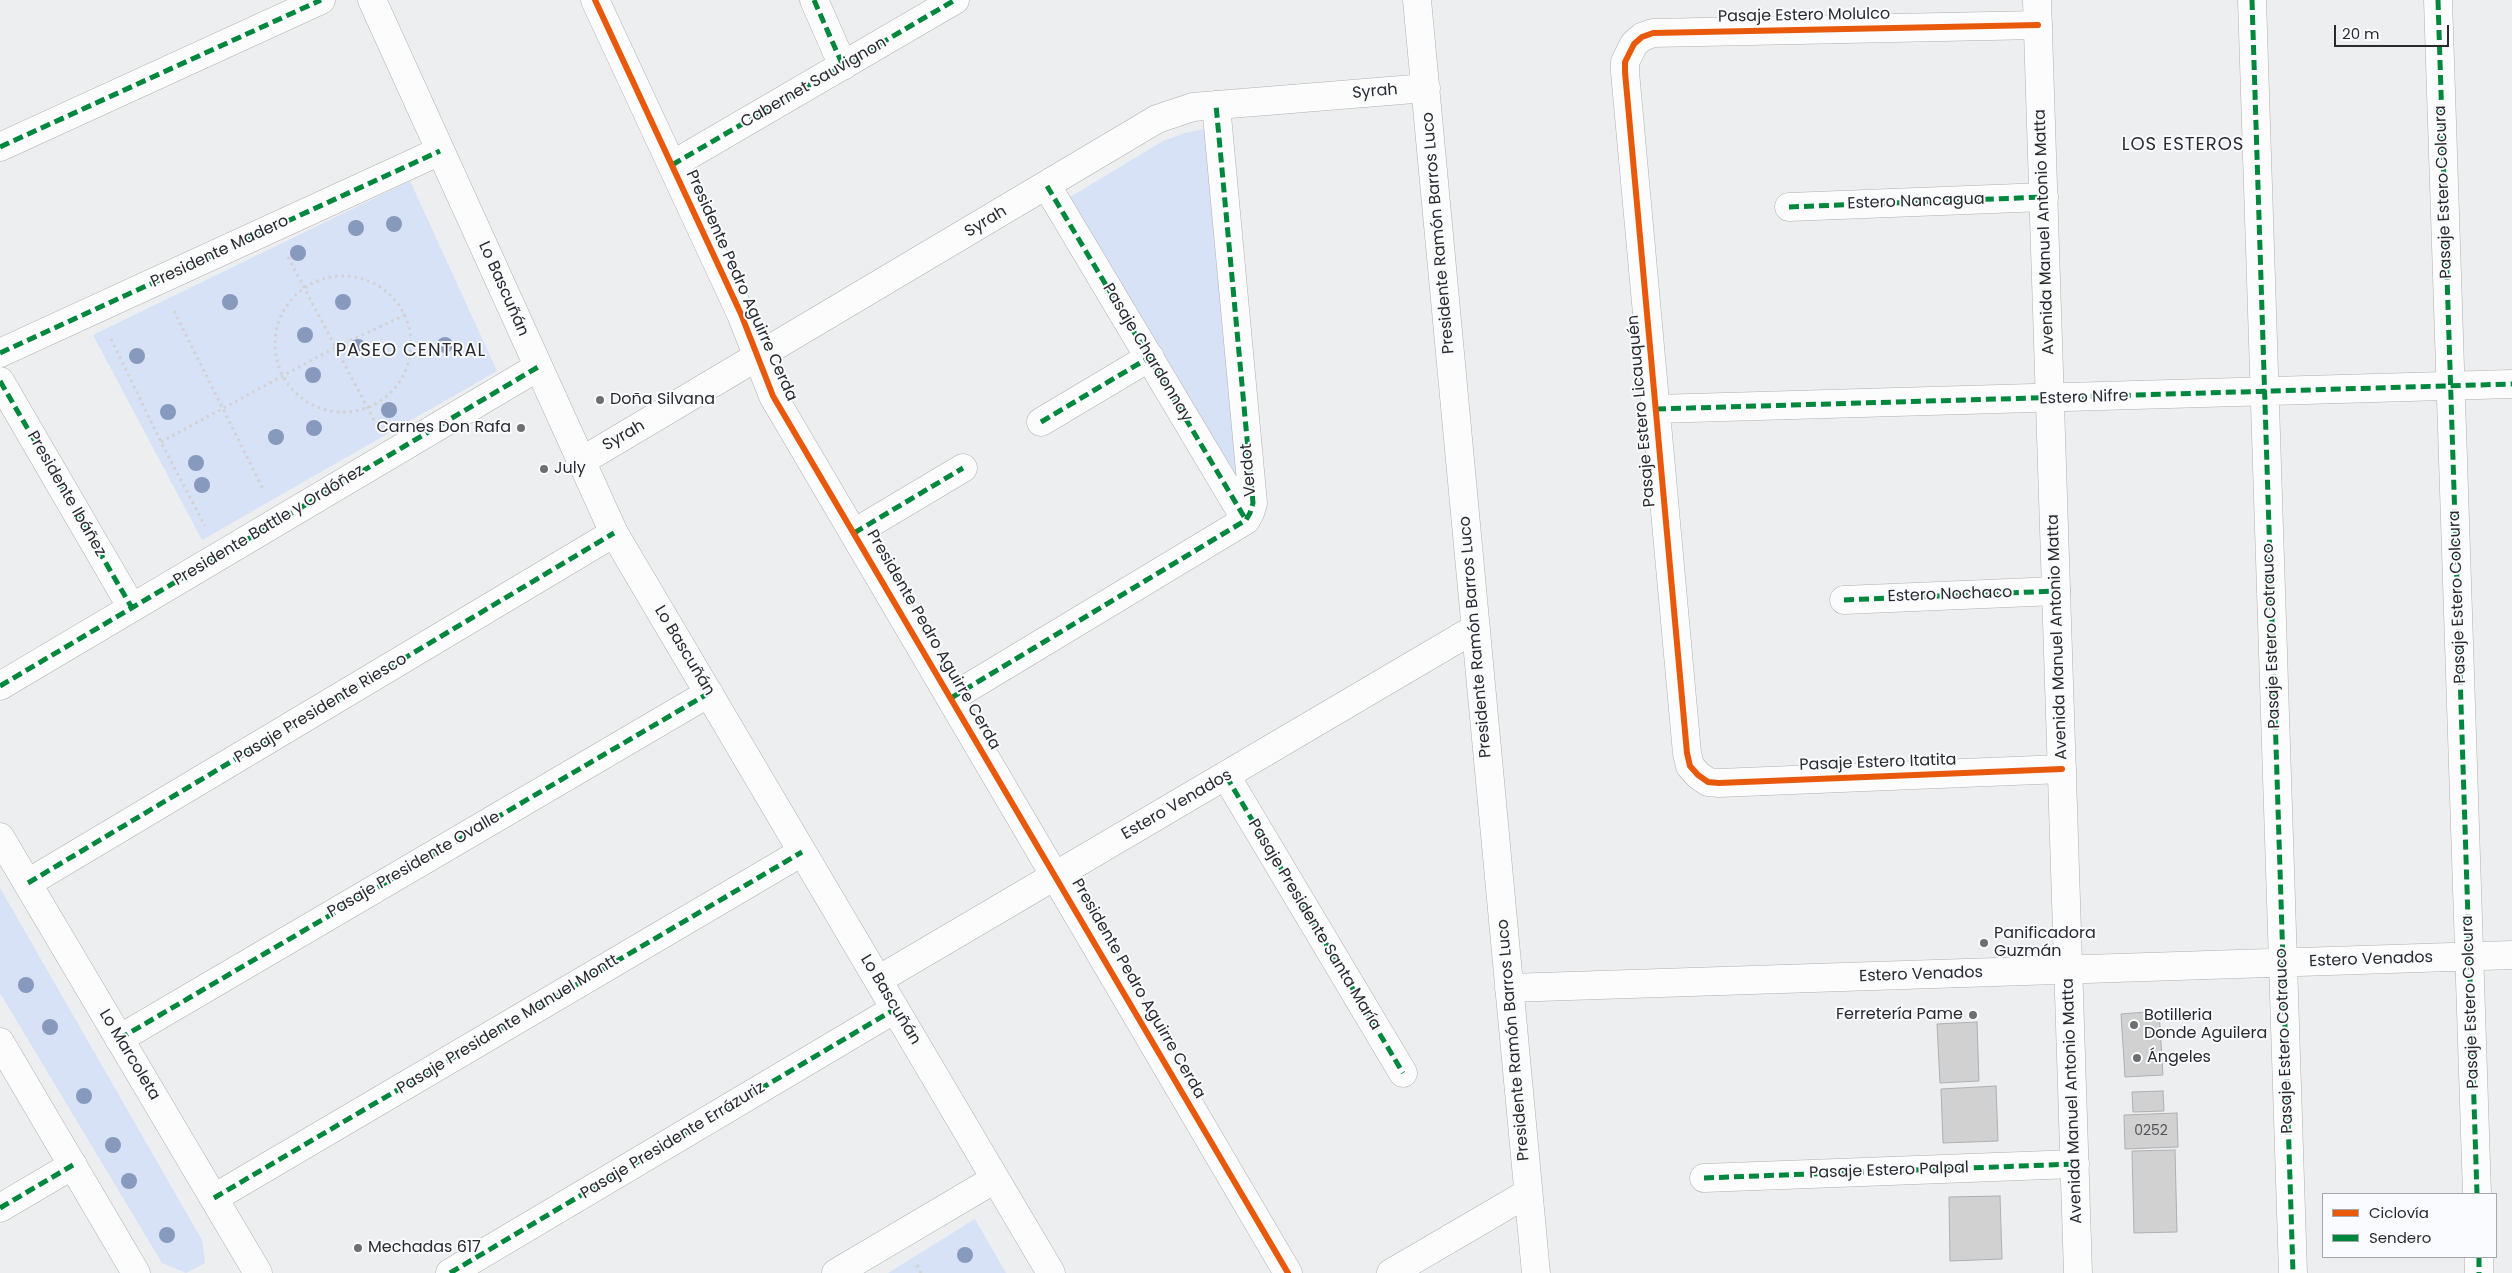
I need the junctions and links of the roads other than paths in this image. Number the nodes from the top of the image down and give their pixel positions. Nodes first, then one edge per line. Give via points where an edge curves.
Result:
1 (321, 0) edge
2 (372, 0) edge
3 (595, 0) edge
4 (814, 0) edge
5 (955, 0) edge
6 (1417, 0) edge
7 (2252, 0) edge
8 (2438, 0) edge
9 (2038, 12) edge
10 (1634, 44) joint
11 (843, 66) junction
12 (1426, 88) junction
13 (1216, 106) junction
14 (0, 147) edge
15 (440, 151) junction
16 (672, 165) junction
17 (1047, 186) junction
18 (2044, 197) junction
19 (1789, 207) dead end
20 (0, 353) edge
21 (759, 357) junction
22 (1150, 357) junction
23 (538, 367) junction
24 (0, 380) edge
25 (2512, 384) edge
26 (2451, 386) junction
27 (2264, 392) junction
28 (2050, 399) junction
29 (1656, 409) junction
30 (1041, 422) dead end
31 (580, 462) junction
32 (963, 468) dead end
33 (1246, 520) junction
34 (614, 533) junction
35 (854, 533) junction
36 (2056, 591) junction
37 (1844, 600) dead end
38 (132, 608) junction
39 (1476, 628) junction
40 (0, 686) edge
41 (709, 693) junction
42 (951, 698) junction
43 (2062, 769) junction
44 (1698, 775) joint
45 (1226, 776) junction
46 (0, 837) edge
47 (802, 852) junction
48 (1056, 876) junction
49 (28, 883) junction
50 (2512, 955) edge
51 (2469, 957) junction
52 (2282, 962) junction
53 (2069, 970) junction
54 (878, 980) junction
55 (1510, 988) junction
56 (896, 1009) junction
57 (120, 1039) junction
58 (0, 1042) edge
59 (1403, 1073) dead end
60 (2075, 1164) junction
61 (73, 1165) junction
62 (1704, 1178) dead end
63 (995, 1179) junction
64 (1528, 1193) junction
65 (2477, 1193) edge
66 (214, 1198) junction
67 (0, 1208) edge
68 (2479, 1258) edge
69 (136, 1273) edge
70 (258, 1273) edge
71 (450, 1273) edge
72 (836, 1273) edge
73 (1051, 1273) edge
74 (1288, 1273) edge
75 (1391, 1273) edge
76 (1536, 1273) edge
77 (2078, 1273) edge
78 (2292, 1273) edge
79 (2480, 1273) edge

1 - 14 street
2 - 15 street, Lo Bascuñán
3 - 16 street, Presidente Pedro Aguirre Cerda
4 - 11 street
5 - 11 street, Cabernet Sauvignon
6 - 12 street, Presidente Ramón Barros Luco
7 - 27 street, Pasaje Estero Cotrauco
8 - 26 street, Pasaje Estero Colcura
9 - 10 street, Pasaje Estero Molulco via 1663,32 1642,37
9 - 18 street, Avenida Manuel Antonio Matta
10 - 29 street, Pasaje Estero Licauquén via 1625,62 1625,72
11 - 16 street, Cabernet Sauvignon
12 - 13 street, Syrah
12 - 39 street, Presidente Ramón Barros Luco
13 - 17 street, Syrah via 1181,110 1157,119
13 - 33 street, Verdot via 1252,504
15 - 20 street, Presidente Madero
15 - 23 street, Lo Bascuñán
16 - 21 street, Presidente Pedro Aguirre Cerda
17 - 21 street, Syrah
17 - 22 street, Pasaje Chardonnay
18 - 19 street, Estero Nancagua
18 - 28 street, Avenida Manuel Antonio Matta
21 - 31 street, Syrah
21 - 35 street, Presidente Pedro Aguirre Cerda via 774,396
22 - 30 street
22 - 33 street, Pasaje Chardonnay
23 - 31 street, Lo Bascuñán
23 - 38 street, Presidente Battle y Ordóñez
24 - 38 street, Presidente Ibáñez
25 - 26 street, Estero Nifre
26 - 27 street, Estero Nifre
26 - 51 street, Pasaje Estero Colcura
27 - 28 street, Estero Nifre
27 - 52 street, Pasaje Estero Cotrauco
28 - 29 street, Estero Nifre
28 - 36 street, Avenida Manuel Antonio Matta
29 - 44 street, Pasaje Estero Licauquén via 1687,753 1690,766
31 - 34 street, Lo Bascuñán
32 - 35 street, Presidente Pedro Aguirre Cerda
33 - 42 street, Verdot
34 - 41 street, Lo Bascuñán
34 - 49 street, Pasaje Presidente Riesco
35 - 42 street, Presidente Pedro Aguirre Cerda
36 - 37 street, Estero Nochaco
36 - 43 street, Avenida Manuel Antonio Matta
38 - 40 street, Presidente Battle y Ordóñez
39 - 45 street, Estero Venados
39 - 55 street, Presidente Ramón Barros Luco
41 - 47 street, Lo Bascuñán
41 - 57 street, Pasaje Presidente Ovalle
42 - 48 street, Presidente Pedro Aguirre Cerda
43 - 44 street, Pasaje Estero Itatita via 1719,783 1708,782
43 - 53 street, Avenida Manuel Antonio Matta
45 - 48 street, Estero Venados
45 - 59 street, Pasaje Presidente Santa María
46 - 49 street, Lo Marcoleta
47 - 54 street, Lo Bascuñán
47 - 66 street, Pasaje Presidente Manuel Montt
48 - 54 street, Estero Venados
48 - 74 street, Presidente Pedro Aguirre Cerda
49 - 57 street, Lo Marcoleta
50 - 51 street, Estero Venados
51 - 52 street, Estero Venados
51 - 65 street, Pasaje Estero Colcura
52 - 53 street, Estero Venados
52 - 78 street, Pasaje Estero Cotrauco
53 - 55 street, Estero Venados
53 - 60 street, Avenida Manuel Antonio Matta
54 - 56 street, Lo Bascuñán
55 - 64 street, Presidente Ramón Barros Luco
56 - 63 street, Lo Bascuñán
56 - 71 street, Pasaje Presidente Errázuriz
57 - 66 street, Lo Marcoleta
58 - 61 street
60 - 62 street, Pasaje Estero Palpal
60 - 77 street, Avenida Manuel Antonio Matta
61 - 67 street
61 - 69 street
63 - 72 street
63 - 73 street, Lo Bascuñán
64 - 75 street
64 - 76 street, Presidente Ramón Barros Luco
66 - 70 street, Lo Marcoleta
68 - 79 street

